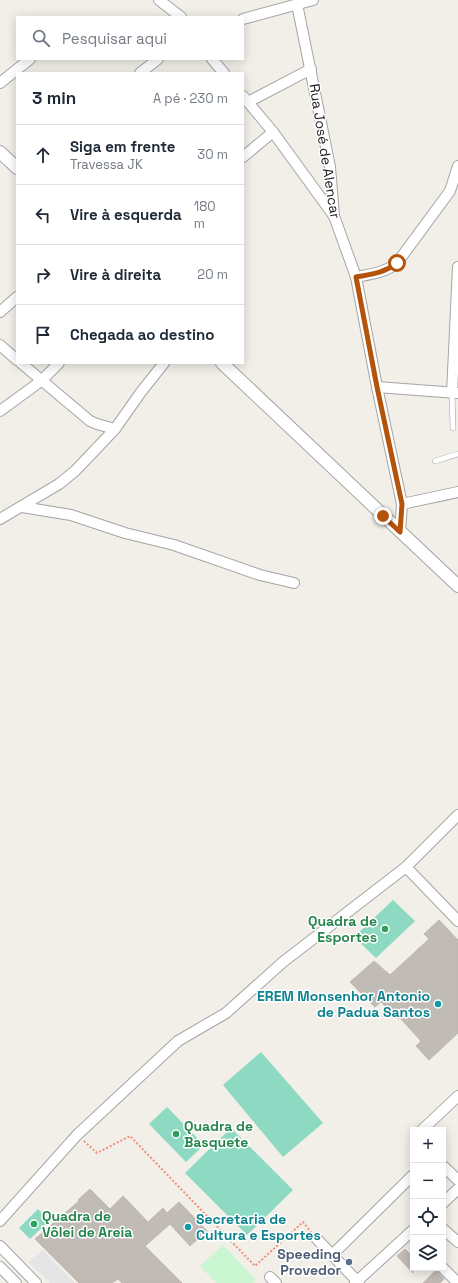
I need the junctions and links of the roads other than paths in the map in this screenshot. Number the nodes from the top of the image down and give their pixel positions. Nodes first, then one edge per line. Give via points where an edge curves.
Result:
1 (159, 0) edge
2 (313, 0) edge
3 (297, 4) junction
4 (180, 16) edge
5 (244, 19) edge
6 (29, 60) edge
7 (157, 60) edge
8 (213, 60) edge
9 (311, 69) junction
10 (141, 72) edge
11 (223, 72) edge
12 (0, 83) edge
13 (246, 99) edge
14 (273, 132) junction
15 (0, 152) edge
16 (244, 156) edge
17 (458, 166) edge
18 (16, 167) edge
19 (334, 216) junction
20 (458, 267) edge
21 (356, 277) junction
22 (16, 298) edge
23 (0, 312) edge
24 (0, 345) edge
25 (16, 359) edge
26 (22, 364) edge
27 (58, 364) edge
28 (163, 364) edge
29 (223, 364) edge
30 (41, 381) junction
31 (377, 387) junction
32 (455, 393) edge
33 (0, 411) edge
34 (452, 428) dead end
35 (115, 429) junction
36 (458, 454) edge
37 (435, 461) dead end
38 (458, 492) edge
39 (402, 504) junction
40 (22, 507) junction
41 (0, 519) edge
42 (400, 532) junction
43 (294, 583) dead end
44 (458, 586) edge
45 (458, 814) edge
46 (406, 867) junction
47 (458, 921) edge
48 (458, 1096) edge
49 (425, 1127) edge
50 (446, 1169) edge
51 (410, 1178) edge
52 (458, 1180) edge
53 (458, 1189) edge
54 (446, 1200) edge
55 (0, 1221) edge
56 (446, 1232) edge
57 (411, 1235) edge
58 (316, 1238) road end
59 (458, 1242) edge
60 (0, 1246) edge
61 (333, 1254) junction
62 (0, 1267) edge
63 (446, 1271) edge
64 (357, 1282) edge
65 (16, 1283) edge
66 (36, 1283) edge
67 (458, 1283) edge

1 - 4 street
2 - 3 street
3 - 5 street
3 - 9 street, Rua José de Alencar
6 - 12 street
7 - 10 street
8 - 11 street
9 - 13 street
9 - 19 street, Rua José de Alencar via 330,167
13 - 14 street
14 - 16 street
14 - 19 street
15 - 18 street
17 - 21 street via 446,197 397,263 379,273
19 - 21 street, Rua José de Alencar
20 - 32 street
21 - 31 street, Rua José de Alencar
22 - 23 street
24 - 25 street
26 - 30 street
27 - 30 street
28 - 35 street
29 - 42 street
30 - 33 street
30 - 35 street via 90,421
31 - 32 street
31 - 39 street, Rua José de Alencar
32 - 34 lane
35 - 40 street via 75,471
36 - 37 lane
38 - 39 street
39 - 42 street, Rua José de Alencar
40 - 41 street
40 - 43 street via 71,515 125,533 174,545 260,575
42 - 44 street
45 - 46 street
46 - 47 street
46 - 55 street via 283,962 226,1013 178,1042 77,1135
48 - 49 street
50 - 52 street
51 - 61 street
53 - 54 street
56 - 59 street
57 - 64 street
58 - 61 street
60 - 66 street
61 - 64 street
62 - 65 street
63 - 67 street

